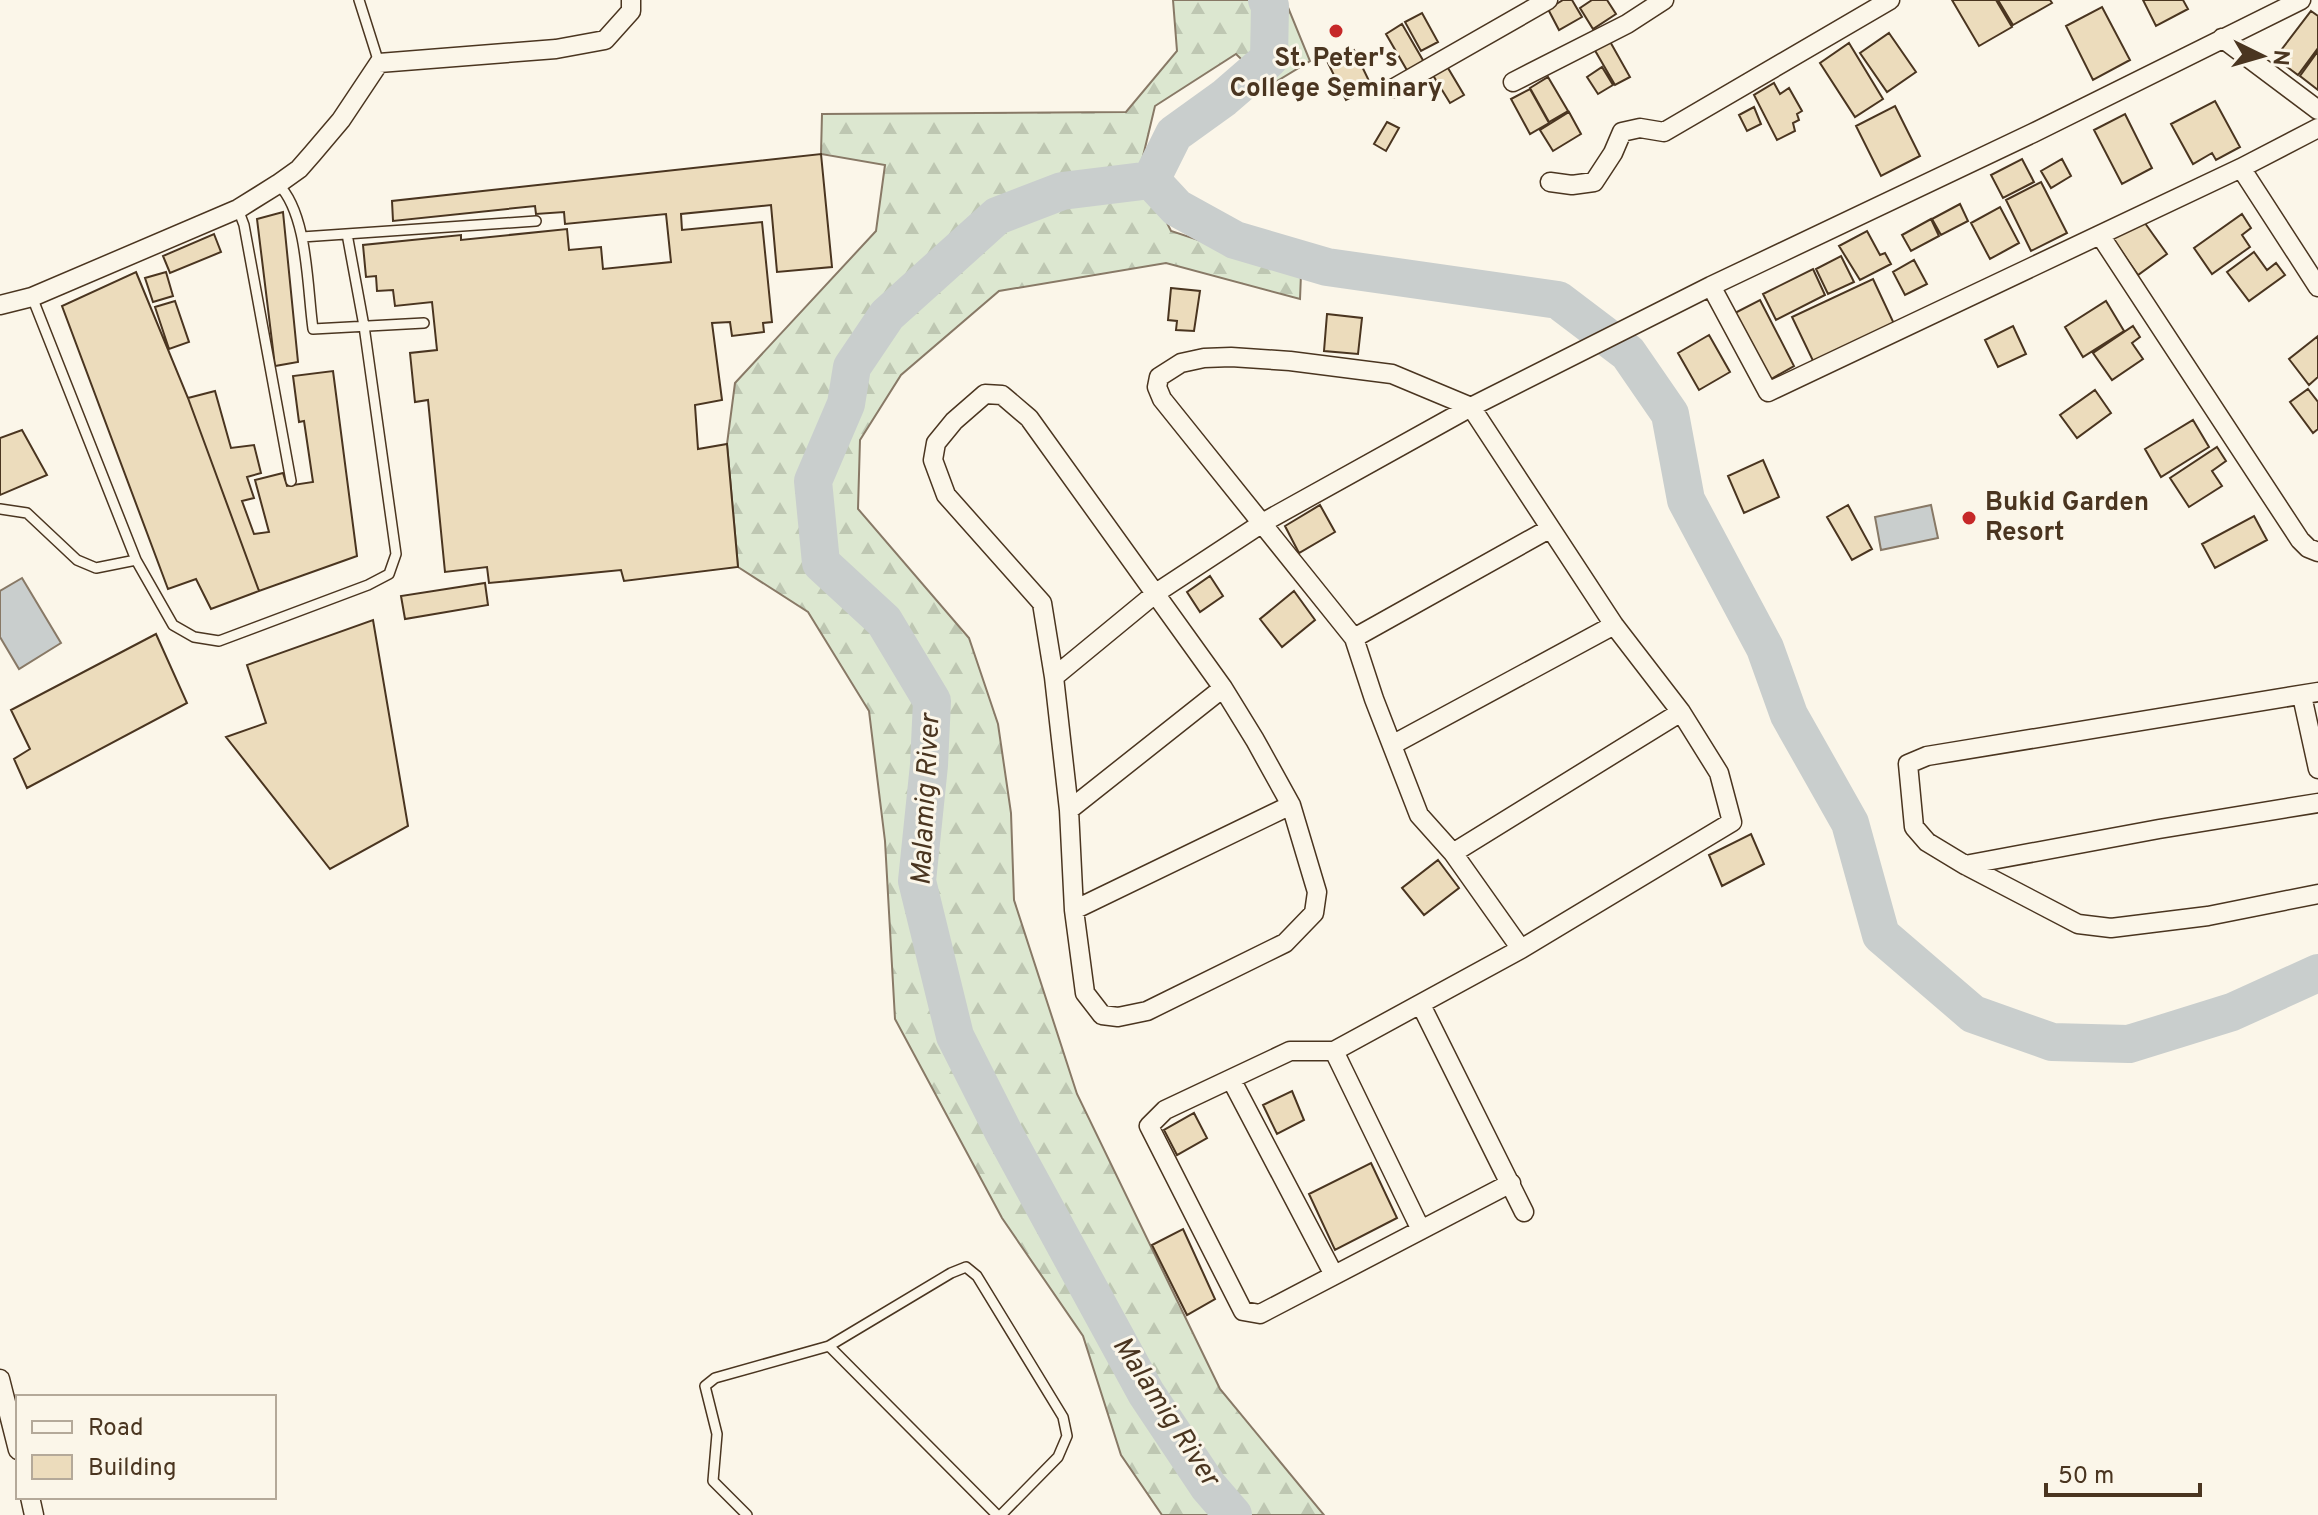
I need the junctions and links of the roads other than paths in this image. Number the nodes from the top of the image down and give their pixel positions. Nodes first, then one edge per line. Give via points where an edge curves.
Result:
1 (359, 0) edge
2 (631, 0) edge
3 (1548, 0) edge
4 (1664, 0) edge
5 (1890, 0) edge
6 (2301, 0) edge
7 (2222, 38) junction
8 (379, 63) junction
9 (1513, 82) dead end
10 (1394, 88) dead end
11 (2318, 110) edge
12 (2318, 128) edge
13 (2241, 168) junction
14 (1550, 182) dead end
15 (278, 184) junction
16 (238, 209) junction
17 (536, 221) dead end
18 (347, 234) junction
19 (2100, 235) junction
20 (302, 237) junction
21 (1711, 286) junction
22 (2318, 287) edge
23 (32, 297) junction
24 (0, 305) edge
25 (424, 323) dead end
26 (364, 326) junction
27 (1471, 407) junction
28 (291, 481) dead end
29 (0, 509) edge
30 (1264, 522) junction
31 (1549, 529) junction
32 (2318, 552) edge
33 (136, 560) junction
34 (1156, 593) junction
35 (1614, 625) junction
36 (1354, 638) junction
37 (1054, 677) junction
38 (1223, 688) junction
39 (2310, 694) edge
40 (1681, 712) junction
41 (1392, 745) junction
42 (2318, 769) edge
43 (2318, 803) edge
44 (1291, 805) junction
45 (1069, 810) junction
46 (1453, 853) junction
47 (1965, 865) junction
48 (2318, 894) edge
49 (1074, 910) junction
50 (1521, 949) junction
51 (1421, 1005) junction
52 (1334, 1051) junction
53 (1232, 1081) junction
54 (1511, 1183) junction
55 (1524, 1212) dead end
56 (1421, 1230) junction
57 (1334, 1275) junction
58 (829, 1346) junction
59 (0, 1379) edge
60 (16, 1442) edge
61 (747, 1515) edge
62 (999, 1515) edge

1 - 8 lane
2 - 8 street via 631,11 605,40
3 - 10 street
4 - 9 street
5 - 14 street via 1664,132 1622,132 1594,182
6 - 7 street
7 - 11 street
7 - 21 street
8 - 15 street via 341,120 299,169
12 - 13 street
13 - 19 street
13 - 22 street
15 - 16 street
15 - 20 lane via 290,195
16 - 23 street
16 - 28 lane
17 - 18 lane
18 - 20 lane
18 - 26 lane
19 - 21 street via 1768,392
19 - 32 street via 2300,540
20 - 26 lane via 313,329
21 - 27 street
23 - 24 street
23 - 33 lane
25 - 26 lane
26 - 33 lane via 396,554 389,574 219,641 194,637 173,625
27 - 30 street
27 - 30 street via 1392,374 1231,357 1181,363 1159,377 1162,399
27 - 31 street
29 - 33 lane via 27,513 77,560 96,568
30 - 34 street
30 - 36 street
31 - 35 street
31 - 36 street
34 - 37 street
34 - 37 street via 1029,418 1002,395 985,394 936,443 933,460 946,495 1042,603
34 - 38 street
35 - 40 street
35 - 41 street
36 - 41 street
37 - 45 street
38 - 44 street
38 - 45 street
39 - 42 street
39 - 47 street via 1927,756 1908,764 1914,827 1927,842
40 - 46 street
40 - 50 street via 1719,773 1732,822
41 - 46 street via 1419,815
43 - 47 street
44 - 49 street
44 - 49 street via 1317,892 1314,913 1285,943 1147,1011 1102,1015 1085,993
45 - 49 street
46 - 50 street
47 - 48 street via 2078,924 2111,928
50 - 51 street
51 - 52 street
51 - 54 street
52 - 53 street via 1290,1051
52 - 56 street
53 - 57 street
53 - 57 street via 1165,1110 1149,1126 1243,1311 1260,1314
54 - 55 street
54 - 56 street
56 - 57 street
58 - 61 lane via 715,1378 705,1386 717,1434 713,1481
58 - 62 lane
58 - 62 lane via 951,1273 966,1267 977,1276 1063,1417 1067,1436 1058,1457
59 - 60 street

